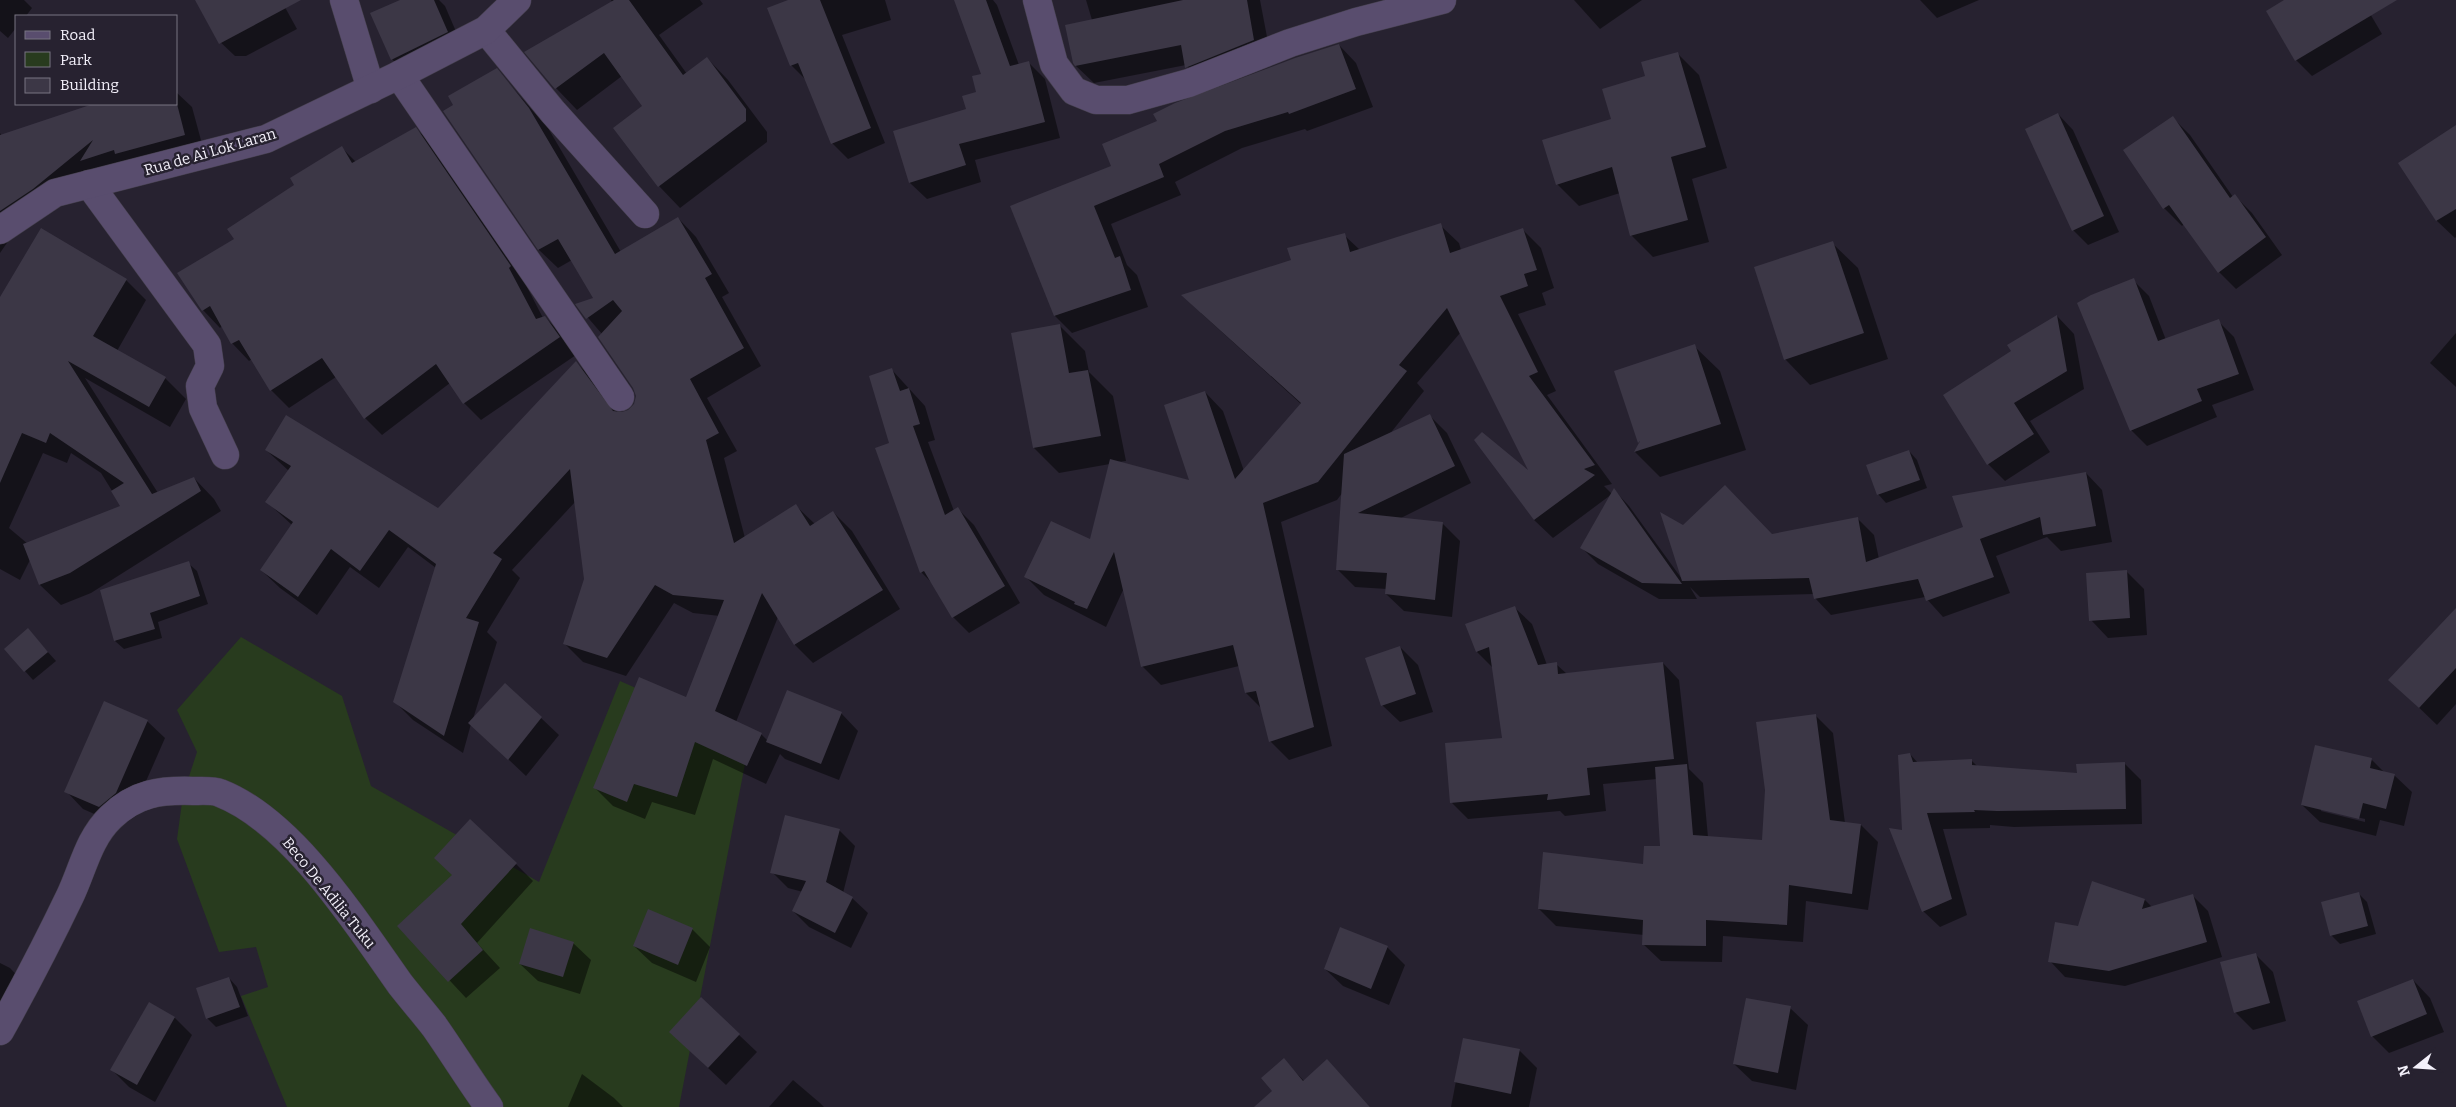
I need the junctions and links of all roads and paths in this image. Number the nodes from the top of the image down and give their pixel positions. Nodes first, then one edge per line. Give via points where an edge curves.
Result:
1 (344, 0) edge
2 (517, 0) edge
3 (1037, 0) edge
4 (1442, 0) edge
5 (486, 30) junction
6 (399, 76) junction
7 (370, 89) junction
8 (89, 184) junction
9 (645, 214) dead end
10 (0, 230) edge
11 (620, 397) dead end
12 (225, 455) dead end
13 (0, 1031) edge
14 (489, 1107) edge

1 - 7 street
2 - 5 street, Rua de Ai Lok Laran
3 - 4 street via 1054,64 1074,91 1096,100 1128,100 1189,84 1300,40 1356,22
5 - 6 street, Rua de Ai Lok Laran
5 - 9 street via 553,112
6 - 7 street, Rua de Ai Lok Laran
6 - 11 street
7 - 8 street, Rua de Ai Lok Laran via 266,139
8 - 10 street, Rua de Ai Lok Laran via 55,193
8 - 12 street via 207,345 210,366 200,386 203,408
13 - 14 street, Beco De Adilia Tuku via 42,956 86,855 110,818 149,793 219,792 277,830 302,856 433,1026

